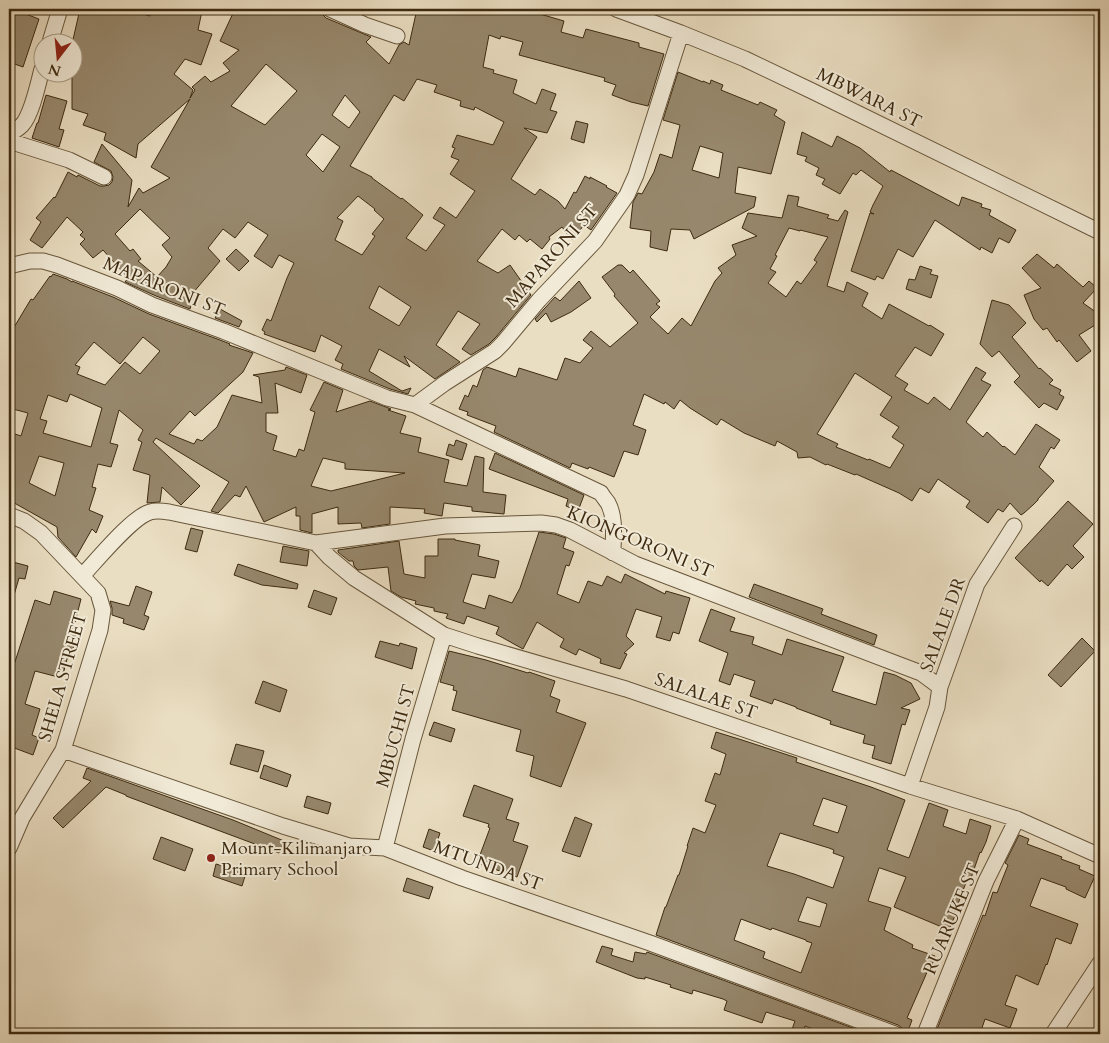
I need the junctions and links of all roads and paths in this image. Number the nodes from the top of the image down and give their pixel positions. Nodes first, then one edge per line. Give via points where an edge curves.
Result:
1 (60, 9) edge
2 (330, 9) edge
3 (616, 9) edge
4 (53, 32) edge
5 (681, 33) junction
6 (397, 36) dead end
7 (38, 82) edge
8 (9, 134) edge
9 (9, 141) edge
10 (104, 177) dead end
11 (1100, 232) edge
12 (9, 266) edge
13 (415, 405) junction
14 (9, 515) edge
15 (1014, 526) dead end
16 (316, 543) junction
17 (613, 553) junction
18 (82, 576) junction
19 (444, 635) junction
20 (940, 687) junction
21 (63, 750) junction
22 (910, 786) junction
23 (16, 816) edge
24 (1017, 819) junction
25 (9, 848) edge
26 (385, 848) junction
27 (1100, 856) edge
28 (1100, 963) edge
29 (895, 1034) edge
30 (925, 1034) edge
31 (1053, 1034) edge

1 - 4 street
2 - 6 street
3 - 5 street, MBWARA ST
5 - 11 street, MBWARA ST via 745,59
5 - 13 street, MAPARONI ST via 636,175 627,195 595,241 495,351
7 - 8 street via 26,121
9 - 10 street via 69,160
12 - 13 street, MAPARONI ST via 30,261 57,265 386,398
13 - 17 street, MAPARONI ST via 601,493 612,512
14 - 18 street, SHELA STREET via 41,533
15 - 20 street, SALALE DR via 977,584
16 - 17 street, KIONGORONI ST via 445,526 541,523 570,530
16 - 18 street, KIONGORONI ST via 169,512 148,512 134,521
16 - 19 street, SALALAE ST via 354,578
17 - 20 street, KIONGORONI ST via 921,673
18 - 21 street, SHELA STREET via 98,593 103,610 100,630
19 - 22 street, SALALAE ST via 626,689
19 - 26 street, MBUCHI ST
20 - 22 street via 937,708
21 - 23 street, SHELA STREET
21 - 26 street, MTUNDA ST via 283,826 349,846
22 - 24 street, SALALAE ST
23 - 25 street, SHELA STREET
24 - 27 street, SALALAE ST
24 - 30 street, RUARUKE ST via 986,881
26 - 29 street, MTUNDA ST
28 - 31 street

